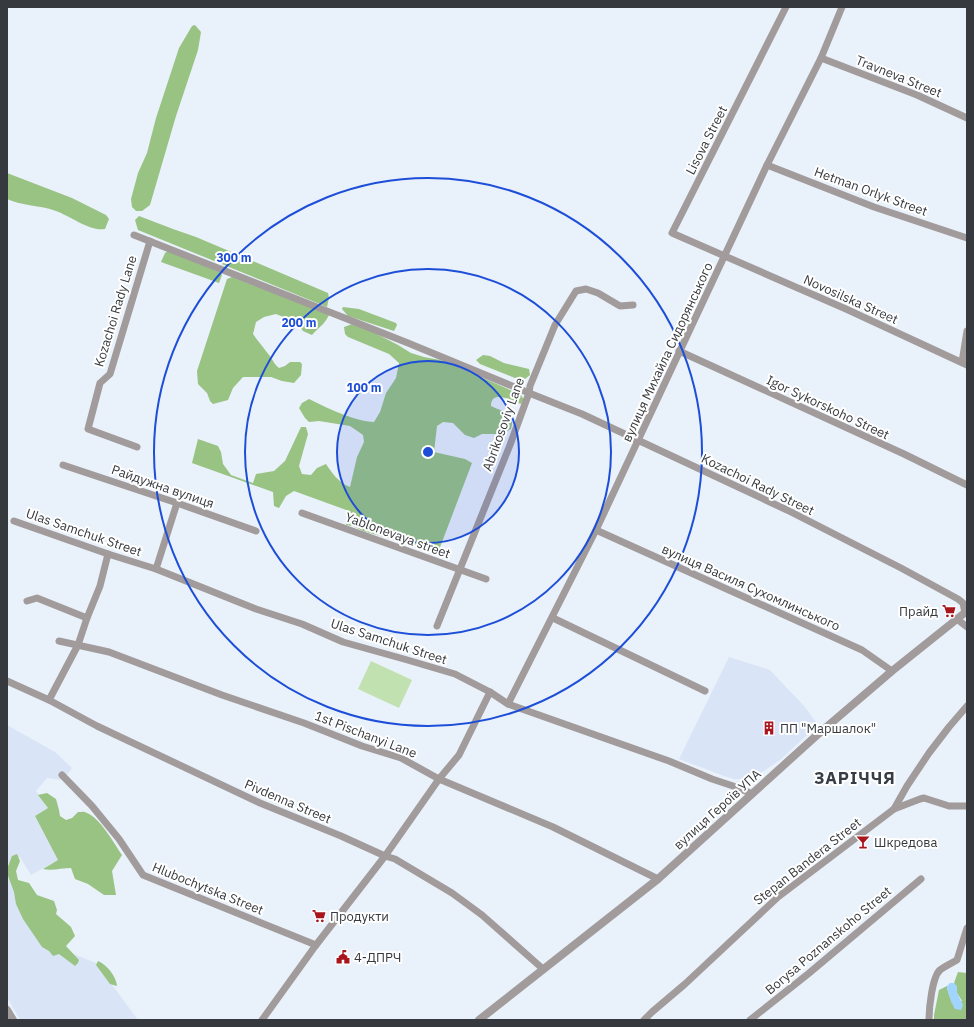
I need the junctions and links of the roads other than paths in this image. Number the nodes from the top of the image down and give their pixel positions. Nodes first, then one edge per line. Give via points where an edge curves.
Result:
1 (786, 7) edge
2 (842, 7) edge
3 (820, 58) junction
4 (967, 118) edge
5 (768, 165) junction
6 (134, 235) dead end
7 (967, 238) edge
8 (150, 241) junction
9 (725, 256) junction
10 (633, 305) dead end
11 (967, 331) edge
12 (679, 351) junction
13 (964, 364) edge
14 (529, 393) junction
15 (638, 440) junction
16 (137, 447) dead end
17 (63, 465) dead end
18 (967, 485) edge
19 (177, 503) junction
20 (302, 513) dead end
21 (14, 521) dead end
22 (596, 530) junction
23 (256, 531) dead end
24 (108, 554) junction
25 (156, 569) junction
26 (459, 570) junction
27 (486, 579) dead end
28 (27, 601) dead end
29 (966, 612) edge
30 (87, 618) junction
31 (553, 618) junction
32 (957, 619) junction
33 (437, 626) dead end
34 (967, 627) edge
35 (59, 641) dead end
36 (78, 645) junction
37 (892, 671) junction
38 (7, 681) edge
39 (705, 691) dead end
40 (490, 692) junction
41 (49, 700) junction
42 (508, 704) junction
43 (967, 706) edge
44 (62, 775) dead end
45 (439, 779) junction
46 (752, 794) junction
47 (967, 806) edge
48 (894, 809) junction
49 (385, 856) junction
50 (658, 879) junction
51 (921, 879) dead end
52 (967, 928) edge
53 (316, 945) junction
54 (543, 969) junction
55 (7, 1010) edge
56 (12, 1020) edge
57 (262, 1020) edge
58 (479, 1020) edge
59 (644, 1020) edge
60 (750, 1020) edge
61 (929, 1020) edge

1 - 9 street, Lisova Street via 672,233
2 - 3 street, вулиця Михайла Сидорянського
3 - 4 street, Travneva Street via 917,94
3 - 5 street, вулиця Михайла Сидорянського
5 - 7 street, Hetman Orlyk Street via 874,207
5 - 9 street, вулиця Михайла Сидорянського
6 - 8 street, Kozachoi Rady Street
8 - 14 street, Kozachoi Rady Street
8 - 16 street, Kozachoi Rady Lane via 110,374 100,383 88,429
9 - 12 street, вулиця Михайла Сидорянського
9 - 13 street, Novosilska Street
10 - 14 street, Abrikosoviy Lane via 620,306 586,289 576,291 555,325
11 - 13 street
12 - 15 street, вулиця Михайла Сидорянського
12 - 18 street, Igor Sykorskoho Street
14 - 15 street, Kozachoi Rady Street
14 - 26 street, Abrikosoviy Lane
15 - 22 street, вулиця Михайла Сидорянського
15 - 29 street, Kozachoi Rady Street via 787,510 901,568 958,599 963,603
17 - 19 street, Райдужна вулиця
19 - 23 street, Райдужна вулиця
19 - 25 street
20 - 26 street, Yablonevaya street
21 - 24 street, Ulas Samchuk Street
22 - 31 street, вулиця Михайла Сидорянського
22 - 37 street, вулиця Василя Сухомлинського via 862,650
24 - 25 street, Ulas Samchuk Street
24 - 30 street via 100,586
25 - 40 street, Ulas Samchuk Street via 343,642 455,674
26 - 27 street, Yablonevaya street
26 - 33 street, Abrikosoviy Lane
28 - 30 street via 37,598
29 - 32 street, вулиця Героїв УПА
30 - 36 street
31 - 39 street
31 - 42 street, вулиця Михайла Сидорянського
32 - 34 street
32 - 37 street, вулиця Героїв УПА
35 - 36 street, 1st Pischanyi Lane
36 - 41 street
36 - 45 street, 1st Pischanyi Lane via 109,652 362,746 401,758
37 - 46 street, вулиця Героїв УПА
38 - 41 street, Pivdenna Street
40 - 42 street, Ulas Samchuk Street
40 - 45 street via 459,755
41 - 49 street, Pivdenna Street via 97,726 260,803
42 - 46 street, Ulas Samchuk Street via 669,761
43 - 48 street, Stepan Bandera Street via 929,753
44 - 53 street, Hlubochytska Street via 119,839 143,875
45 - 49 street
45 - 50 street, 1st Pischanyi Lane via 553,828
46 - 50 street, вулиця Героїв УПА
47 - 48 street via 950,806 924,798
48 - 59 street, Stepan Bandera Street via 778,897
49 - 53 street
49 - 54 street, Pivdenna Street via 395,859 452,893 482,915
50 - 54 street, вулиця Героїв УПА
51 - 60 street, Borysa Poznanskoho Street
52 - 61 street via 957,960 940,970 931,997
53 - 57 street
54 - 58 street, вулиця Героїв УПА
55 - 56 street

